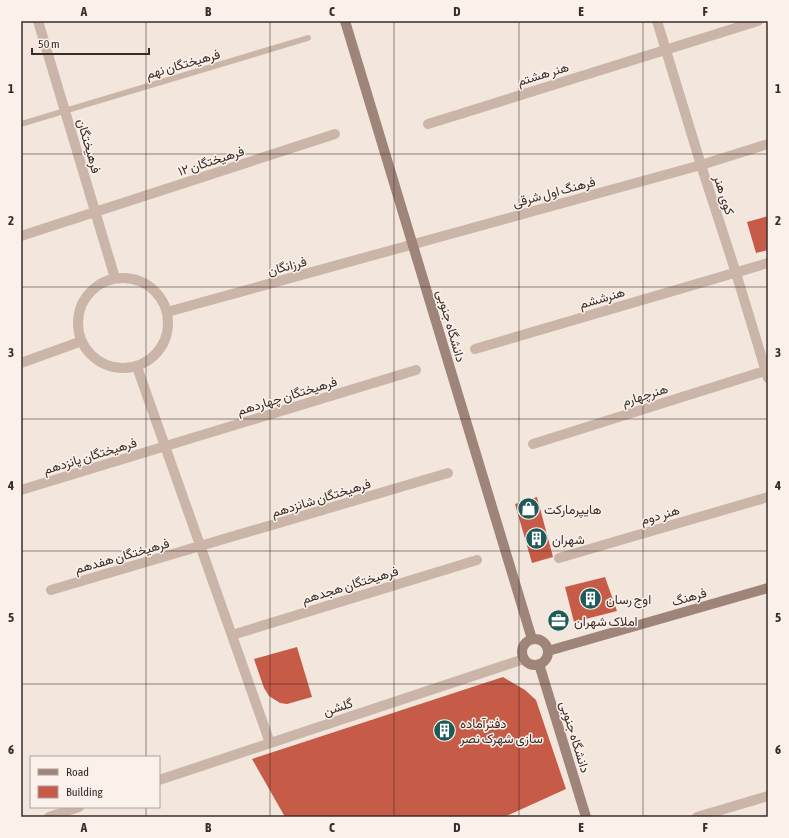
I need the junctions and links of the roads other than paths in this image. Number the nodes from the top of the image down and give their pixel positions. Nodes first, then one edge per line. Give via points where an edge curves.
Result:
1 (38, 21) edge
2 (345, 21) edge
3 (657, 21) edge
4 (758, 21) edge
5 (308, 38) dead end
6 (666, 49) junction
7 (65, 110) junction
8 (21, 124) edge
9 (428, 124) dead end
10 (335, 134) dead end
11 (768, 144) edge
12 (701, 165) junction
13 (95, 212) junction
14 (21, 236) edge
15 (414, 245) junction
16 (768, 263) edge
17 (736, 273) junction
18 (115, 278) junction
19 (167, 312) junction
20 (82, 341) junction
21 (475, 349) dead end
22 (21, 363) edge
23 (137, 367) junction
24 (416, 370) dead end
25 (767, 373) edge
26 (533, 444) dead end
27 (166, 446) junction
28 (448, 473) dead end
29 (21, 490) edge
30 (768, 497) edge
31 (201, 547) junction
32 (559, 558) dead end
33 (476, 560) dead end
34 (768, 588) edge
35 (51, 590) dead end
36 (232, 635) junction
37 (532, 639) junction
38 (548, 651) junction
39 (524, 659) junction
40 (539, 664) junction
41 (270, 743) junction
42 (160, 780) edge
43 (768, 796) edge
44 (76, 808) edge
45 (49, 817) edge
46 (586, 817) edge
47 (697, 817) edge

1 - 7 street, فرهیختگان
2 - 15 street, دانشگاه جنوبی
3 - 6 street, کوی هنر
4 - 6 street, هنر هشتم
5 - 7 lane, فرهیختگان نهم
6 - 9 street, هنر هشتم
6 - 12 street, کوی هنر
7 - 8 lane, فرهیختگان نهم
7 - 13 street, فرهیختگان
10 - 13 street, فرهیختگان ۱۲
11 - 12 street, فرهنگ اول شرقی
12 - 15 street, فرهنگ اول شرقی
12 - 17 street, کوی هنر
13 - 14 street, فرهیختگان ۱۲
13 - 18 street, فرهیختگان
15 - 19 street, فرزانگان
15 - 37 street, دانشگاه جنوبی
16 - 17 street, هنرششم
17 - 21 street, هنرششم
17 - 25 street, کوی هنر
18 - 19 street via 130,278 145,283 157,292
18 - 20 street via 101,283 90,292 82,305 78,319
19 - 23 street via 168,335 161,348 151,359
20 - 22 street
20 - 23 street via 94,358 107,366 122,369
23 - 27 street
24 - 27 street, فرهیختگان چهاردهم
25 - 26 street, هنرچهارم
27 - 29 street, فرهیختگان پانزدهم
27 - 31 street
28 - 31 street, فرهیختگان شانزدهم
30 - 32 street, هنر دوم
31 - 35 street, فرهیختگان هفدهم
31 - 36 street
33 - 36 street, فرهیختگان هجدهم
34 - 38 street, فرهنگ
36 - 41 street
37 - 38 street via 543,641
37 - 39 street via 522,650
38 - 40 street via 546,659
39 - 40 street via 531,664
39 - 41 street, گلشن
40 - 46 street, دانشگاه جنوبی
41 - 42 street, گلشن
43 - 47 street
44 - 45 street

